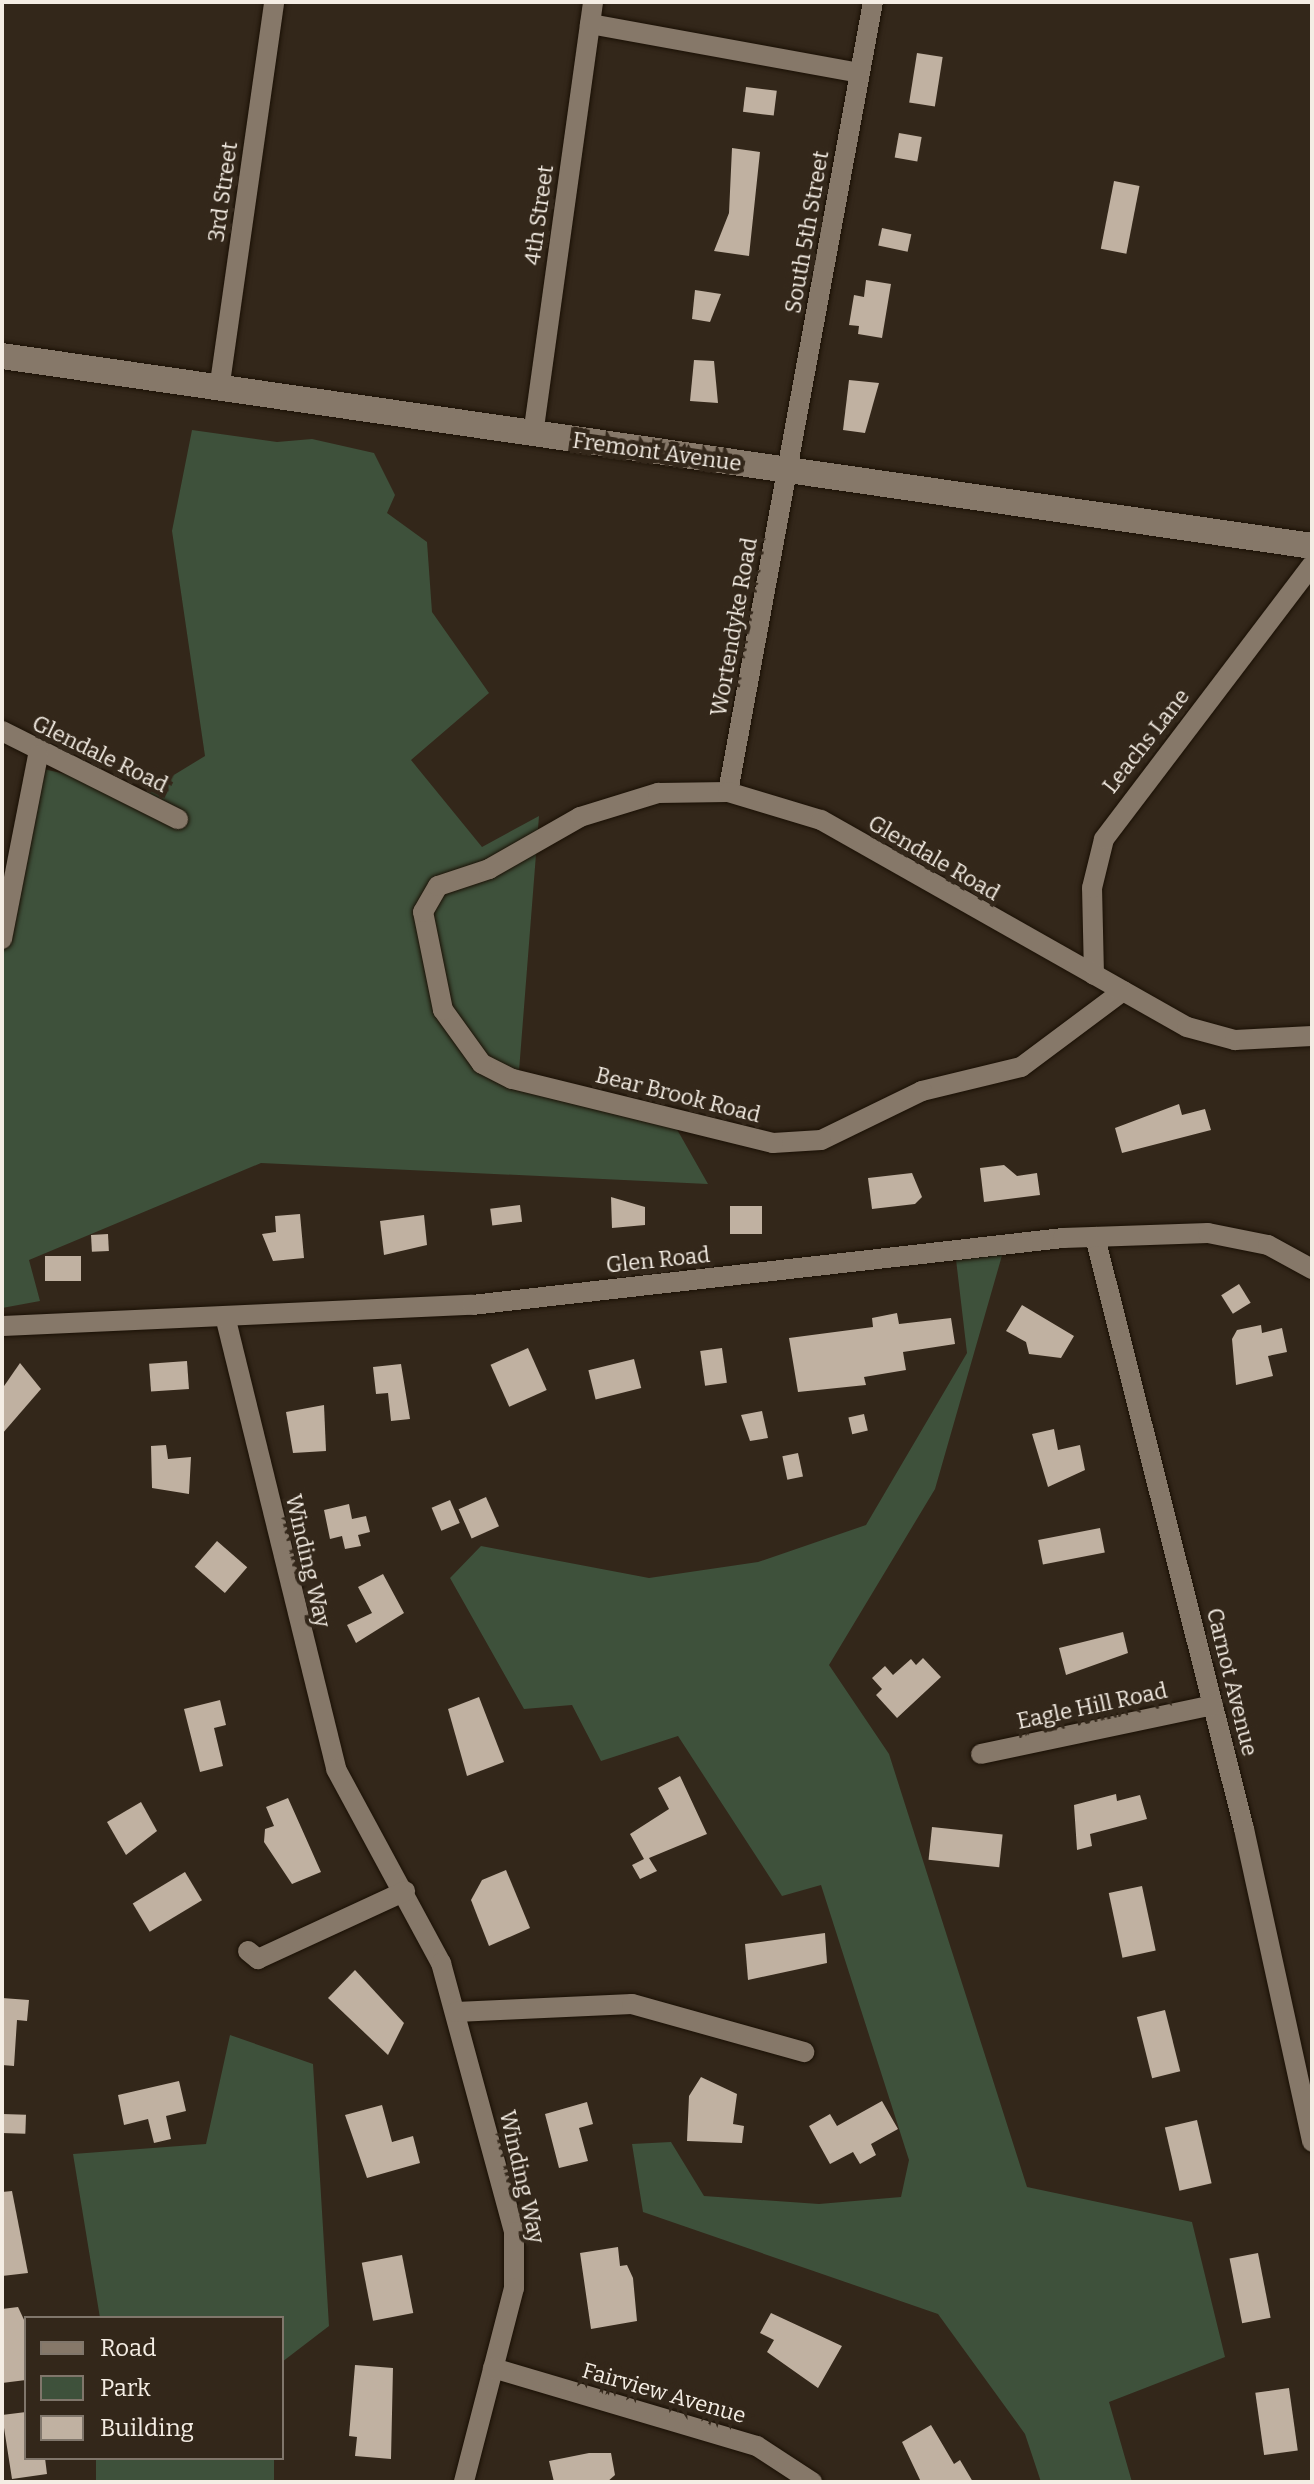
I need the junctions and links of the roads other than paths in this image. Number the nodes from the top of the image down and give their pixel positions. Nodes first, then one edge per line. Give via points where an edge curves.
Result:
1 (274, 2) edge
2 (593, 2) edge
3 (873, 2) edge
4 (590, 24) junction
5 (860, 73) junction
6 (2, 356) edge
7 (219, 390) junction
8 (533, 435) junction
9 (787, 471) junction
10 (1312, 546) edge
11 (1312, 565) edge
12 (2, 731) edge
13 (38, 755) junction
14 (728, 792) junction
15 (178, 819) dead end
16 (525, 848) joint
17 (2, 939) edge
18 (1094, 975) junction
19 (1123, 991) junction
20 (1312, 1036) edge
21 (1095, 1237) junction
22 (1312, 1269) edge
23 (226, 1320) junction
24 (2, 1326) edge
25 (1213, 1705) junction
26 (981, 1754) dead end
27 (405, 1891) junction
28 (248, 1951) dead end
29 (456, 2012) junction
30 (804, 2052) dead end
31 (1312, 2142) edge
32 (493, 2368) junction
33 (464, 2482) edge
34 (812, 2482) edge

1 - 7 street, 3rd Street
2 - 4 street, 4th Street
3 - 5 street, South 5th Street
4 - 5 street
4 - 8 street, 4th Street
5 - 9 street, South 5th Street
6 - 7 street, Fremont Avenue
7 - 8 street, Fremont Avenue
8 - 9 street, Fremont Avenue
9 - 10 street, Fremont Avenue
9 - 14 street, Wortendyke Road
11 - 18 street, Leachs Lane via 1104,839 1092,888
12 - 13 street, Glendale Road
13 - 15 street, Glendale Road
13 - 17 street
14 - 16 street, Glendale Road via 621,802
14 - 18 street, Glendale Road via 821,820
16 - 19 street, Bear Brook Road via 438,886 424,902 443,1010 465,1048 512,1079 773,1143 821,1140 922,1091 1021,1067
18 - 19 street, Glendale Road
19 - 20 street, Glendale Road via 1201,1032 1265,1041
21 - 22 street, Glen Road via 1239,1236
21 - 23 street, Glen Road via 472,1305
21 - 25 street, Carnot Avenue
23 - 24 street, Glen Road
23 - 27 street, Winding Way via 336,1769
25 - 26 street, Eagle Hill Road
25 - 31 street, Carnot Avenue
27 - 28 street via 258,1959
27 - 29 street, Winding Way
29 - 30 street via 632,2004
29 - 32 street, Winding Way via 514,2232 514,2288
32 - 33 street, Winding Way
32 - 34 street, Fairview Avenue via 757,2446

